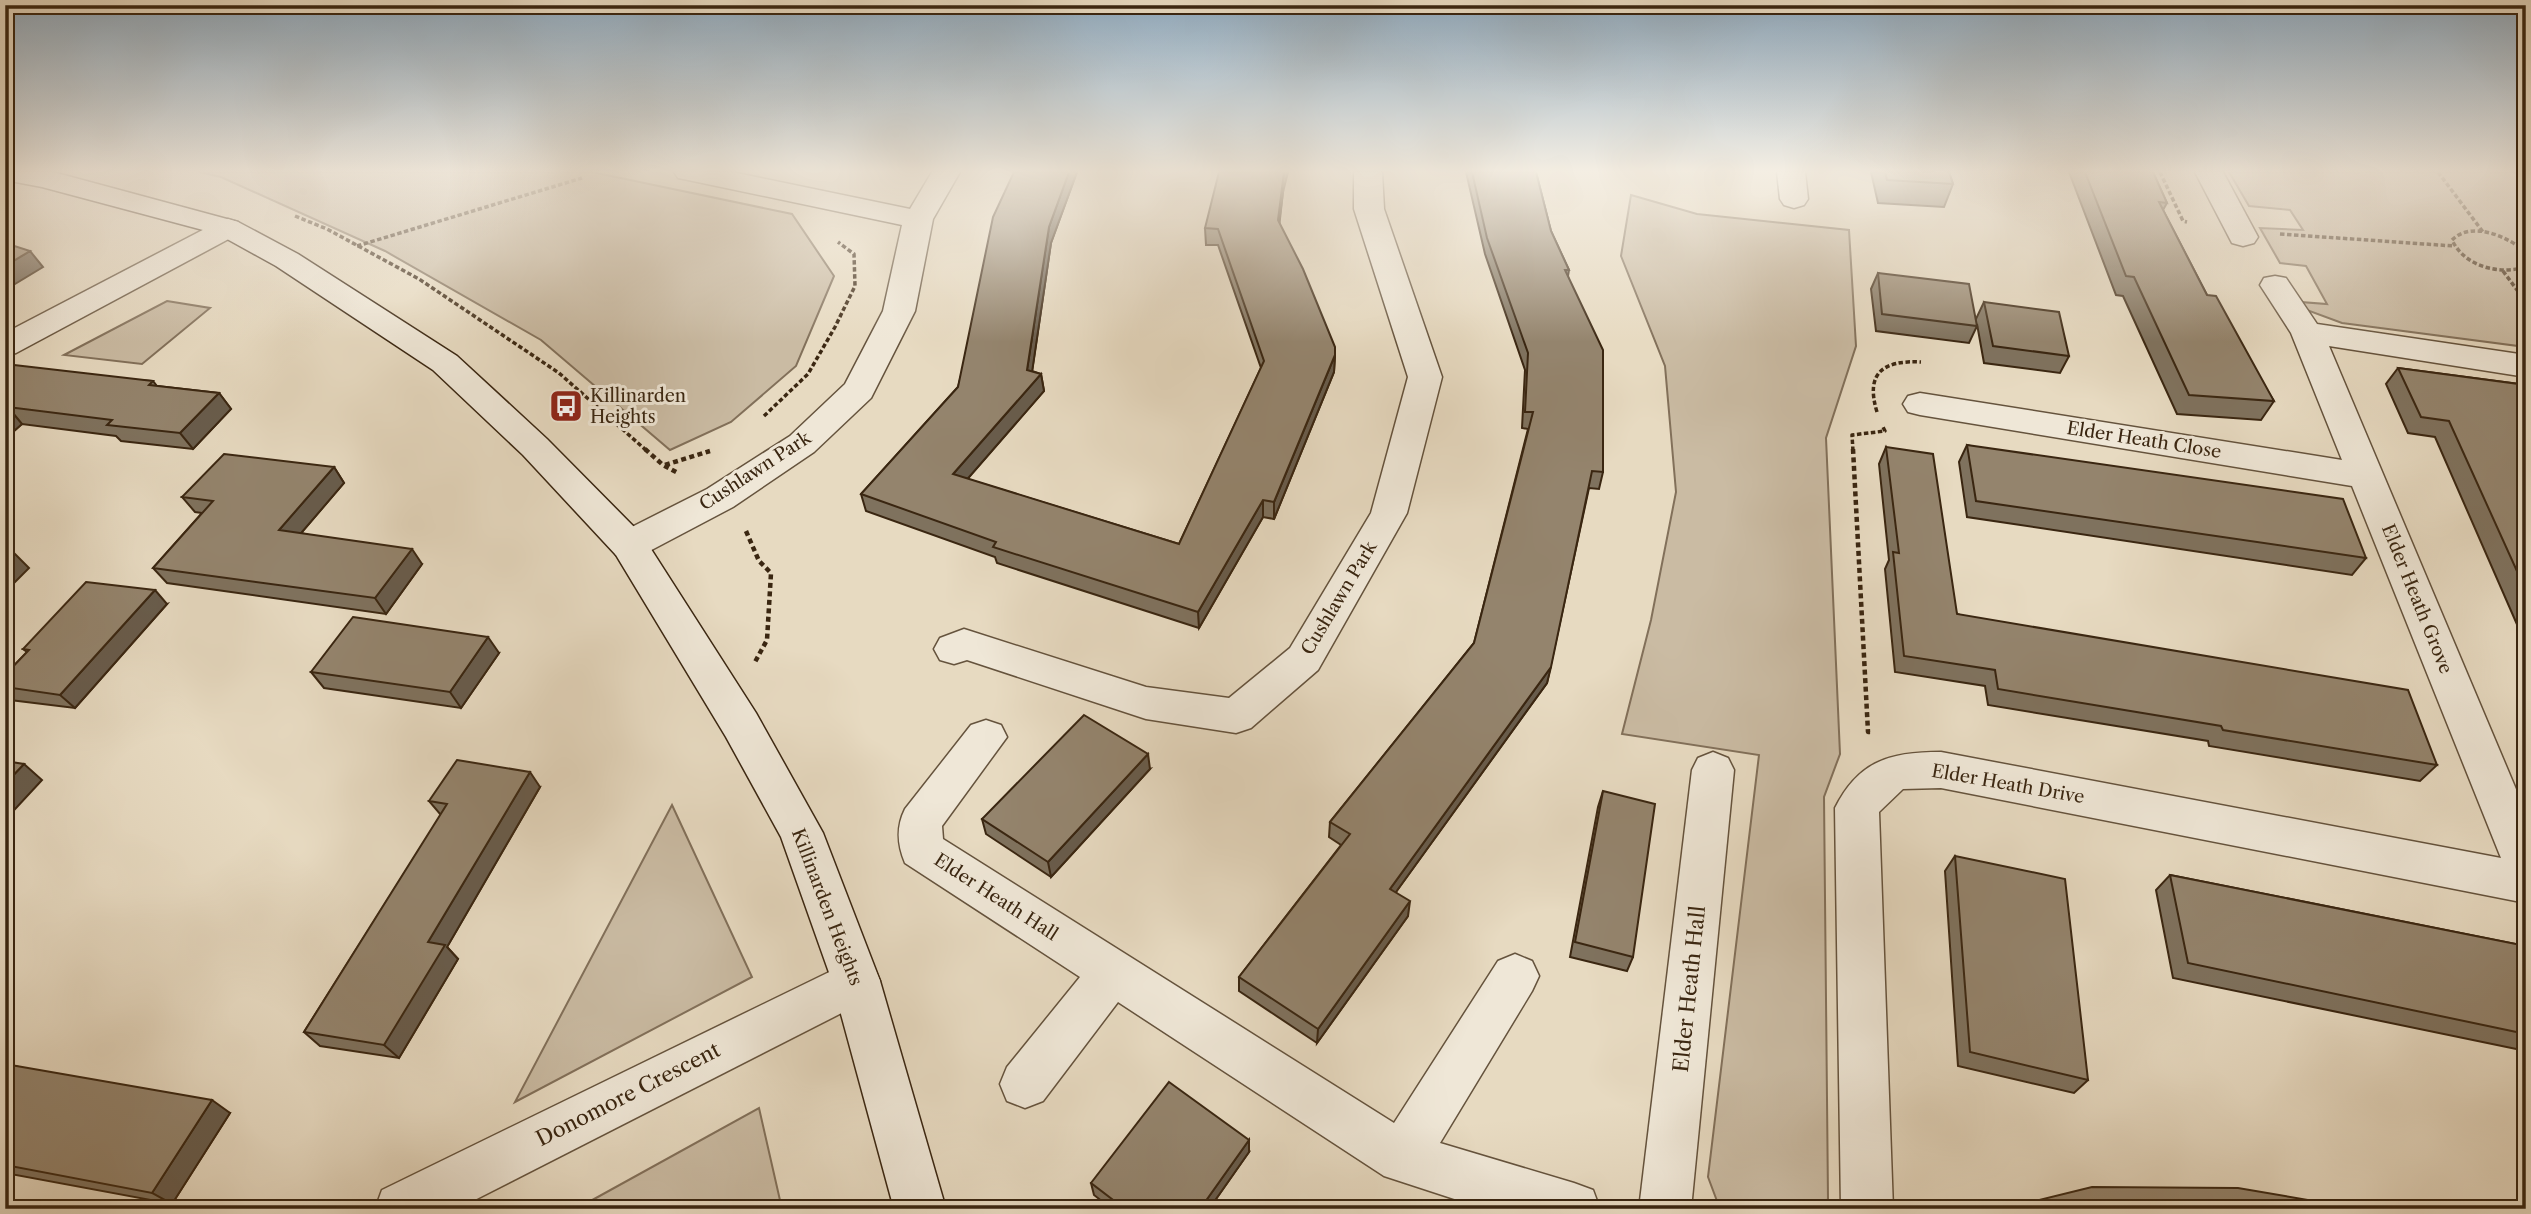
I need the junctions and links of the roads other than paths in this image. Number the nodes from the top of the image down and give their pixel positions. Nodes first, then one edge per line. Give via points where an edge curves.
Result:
1 (227, 229) edge
2 (229, 229) edge
3 (916, 229) edge
4 (1376, 229) edge
5 (2240, 229) edge
6 (2244, 236) dead end
7 (2275, 285) dead end
8 (2307, 333) junction
9 (5, 346) edge
10 (2526, 366) edge
11 (1920, 404) dead end
12 (2367, 475) junction
13 (629, 545) junction
14 (954, 649) dead end
15 (986, 737) dead end
16 (1713, 770) dead end
17 (2526, 866) edge
18 (2526, 883) edge
19 (1113, 972) junction
20 (1515, 976) dead end
21 (856, 981) junction
22 (1025, 1084) dead end
23 (1402, 1158) junction
24 (401, 1209) edge
25 (920, 1209) edge
26 (1574, 1209) edge
27 (1665, 1209) edge
28 (1867, 1209) edge

1 - 9 street
2 - 13 street, Killinarden Heights via 287,260 445,363 535,447
3 - 13 street, Cushlawn Park via 899,311 859,390 802,444 720,498
4 - 14 street, Cushlawn Park via 1425,377 1389,513 1304,659 1236,716 1146,703 964,644
5 - 6 street
7 - 8 street, Elder Heath Grove
8 - 10 street
8 - 12 street, Elder Heath Grove
11 - 12 street, Elder Heath Close
12 - 17 street, Elder Heath Grove
13 - 21 street, Killinarden Heights via 741,724 801,833
15 - 19 street, Elder Heath Hall via 920,822 921,849
16 - 27 street, Elder Heath Hall
18 - 28 street, Elder Heath Drive via 1941,770 1904,769 1874,783 1857,808
19 - 22 street
19 - 23 street, Elder Heath Hall
20 - 23 street
21 - 24 street, Donomore Crescent
21 - 25 street, Killinarden Heights
23 - 26 street, Elder Heath Hall

